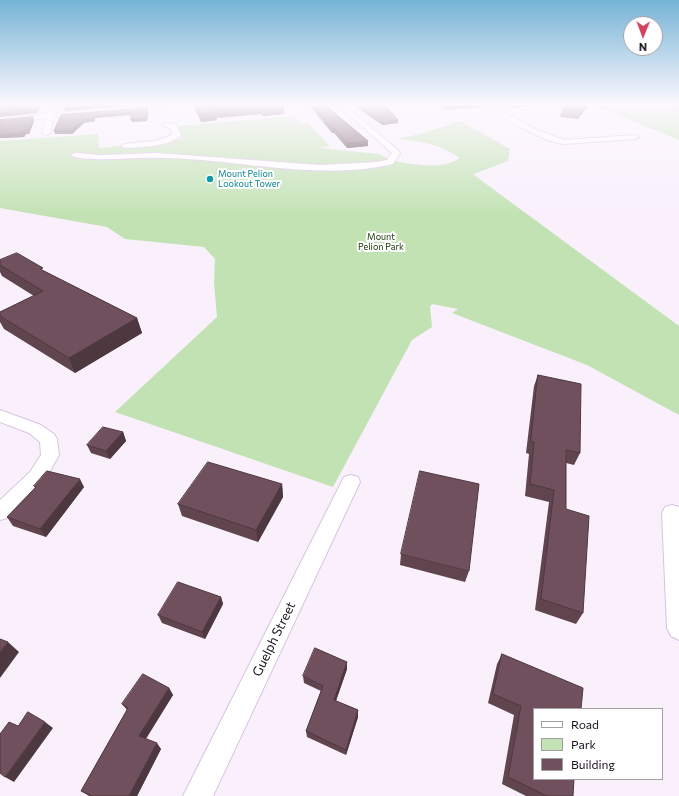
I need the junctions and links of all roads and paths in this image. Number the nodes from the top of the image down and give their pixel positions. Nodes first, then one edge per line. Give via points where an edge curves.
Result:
1 (159, 142) edge
2 (383, 142) edge
3 (117, 147) dead end
4 (102, 148) dead end
5 (0, 416) edge
6 (351, 482) dead end
7 (0, 512) edge
8 (672, 513) dead end
9 (679, 628) edge
10 (198, 796) edge

1 - 3 street
2 - 4 street via 396,154 390,162 320,168 157,155 102,157 74,154
5 - 7 street via 35,429 48,439 50,452 37,476
6 - 10 street, Guelph Street
8 - 9 street

